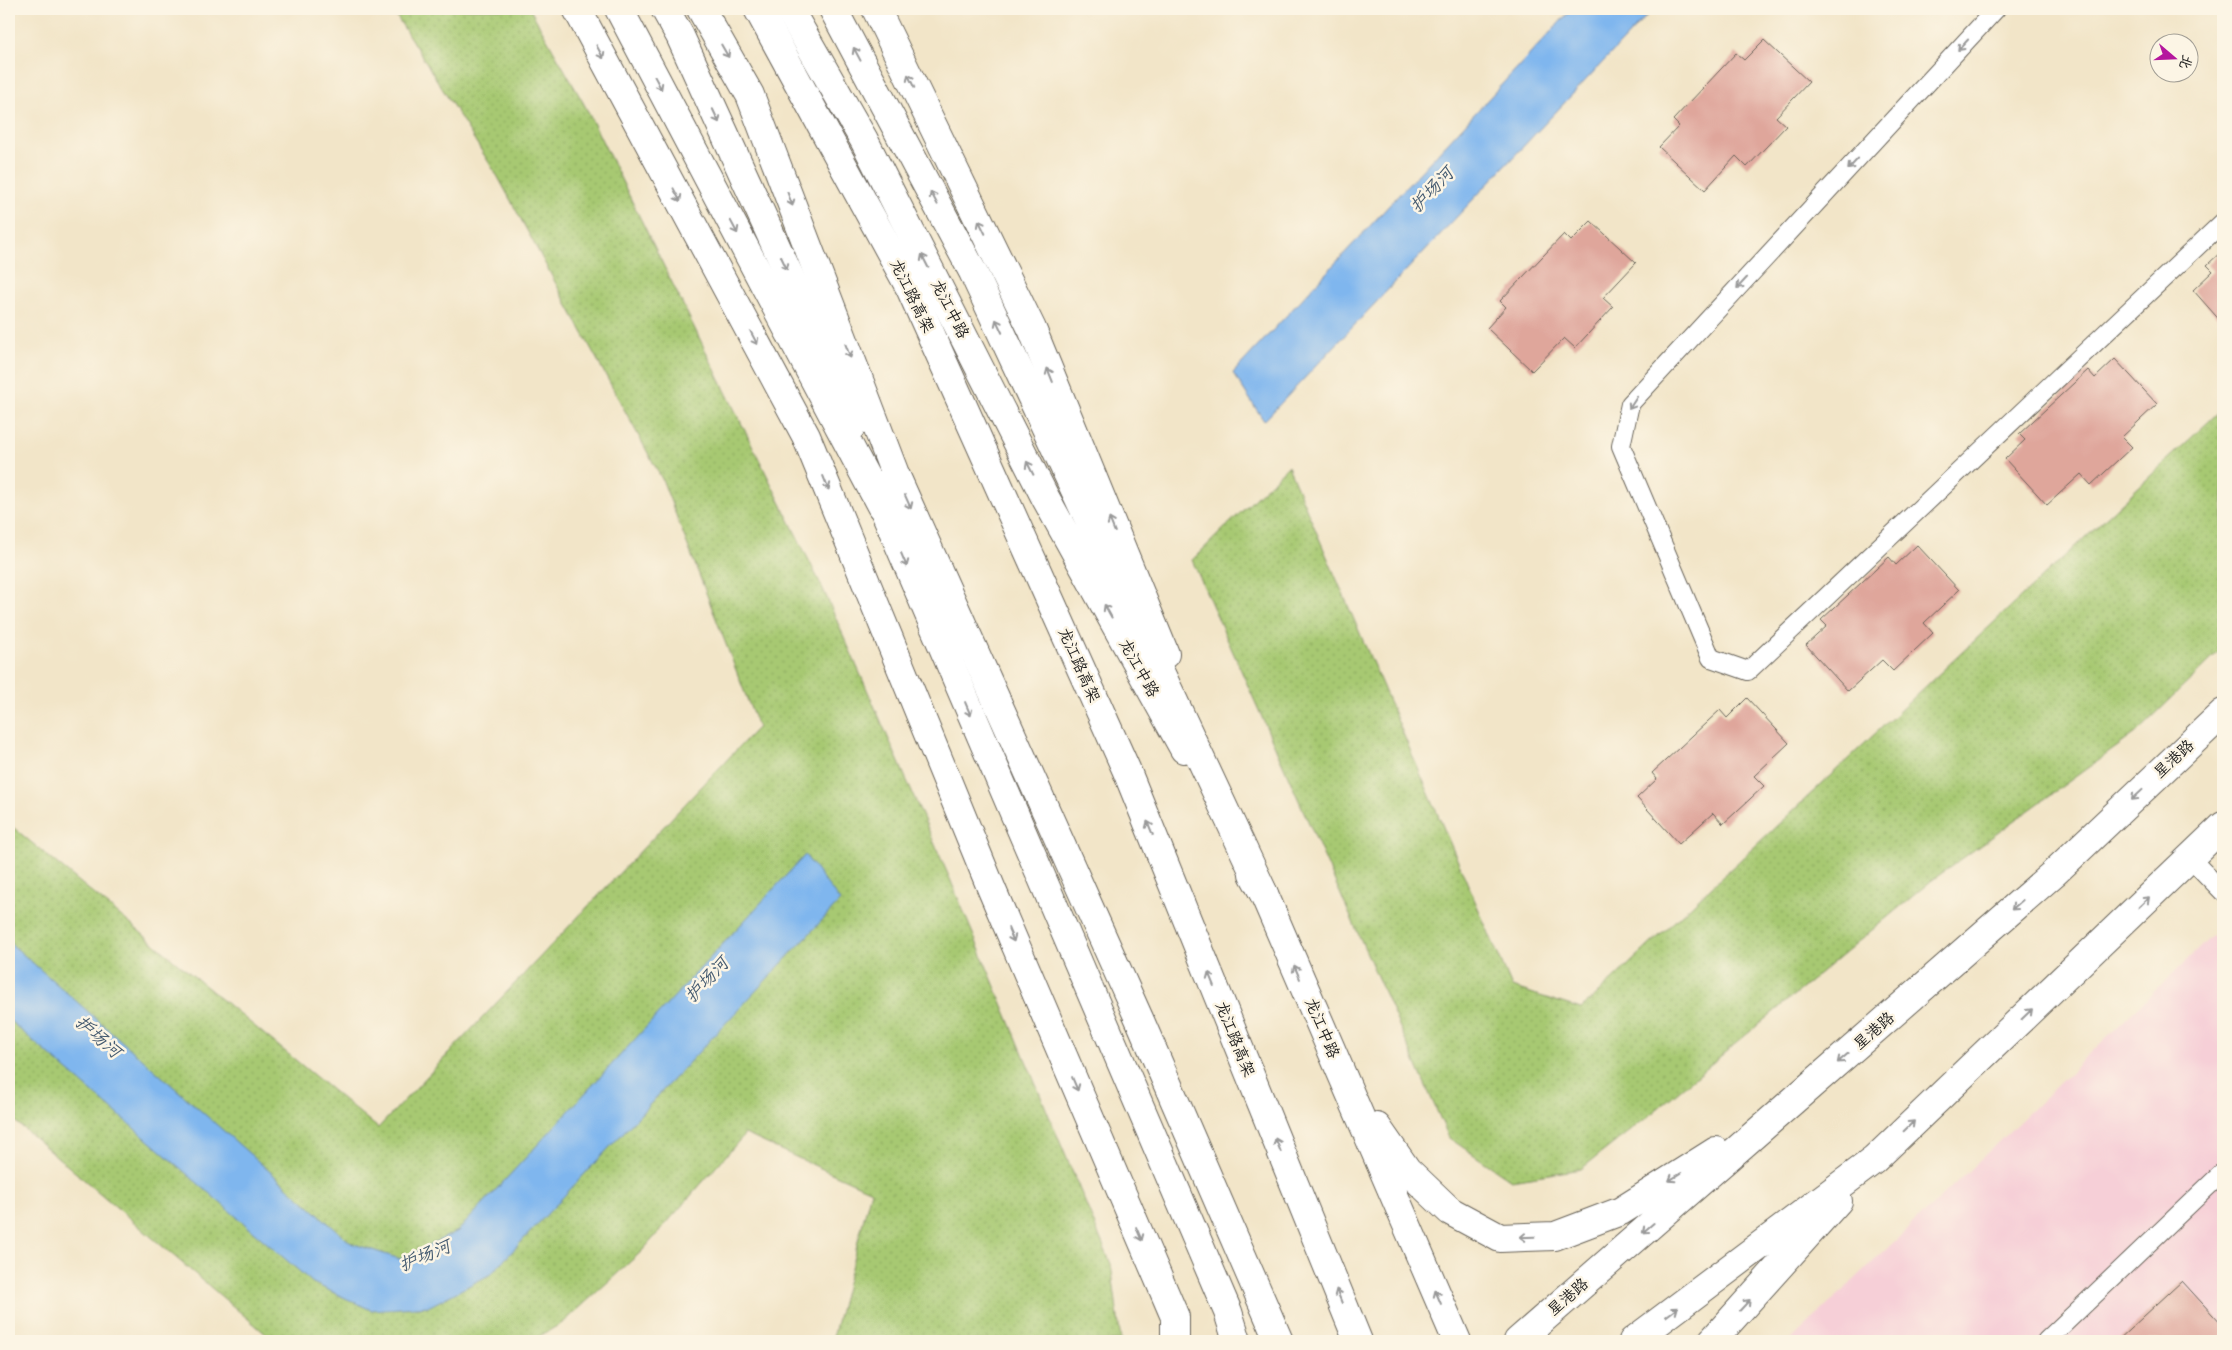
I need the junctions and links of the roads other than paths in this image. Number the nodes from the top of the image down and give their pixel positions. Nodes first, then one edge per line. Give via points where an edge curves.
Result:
1 (577, 9) edge
2 (619, 9) edge
3 (664, 9) edge
4 (701, 9) edge
5 (758, 9) edge
6 (790, 9) edge
7 (833, 9) edge
8 (876, 9) edge
9 (1996, 9) edge
10 (2223, 222) edge
11 (881, 506) junction
12 (2223, 713) edge
13 (2223, 826) edge
14 (2190, 858) junction
15 (2223, 892) edge
16 (1264, 894) junction
17 (1344, 1081) junction
18 (1790, 1105) junction
19 (1874, 1160) junction
20 (2223, 1172) edge
21 (1175, 1341) edge
22 (1236, 1341) edge
23 (1280, 1341) edge
24 (1358, 1341) edge
25 (1457, 1341) edge
26 (1518, 1341) edge
27 (1633, 1341) edge
28 (1712, 1341) edge
29 (2046, 1341) edge

1 -> 21 main road via 806,436 992,890 1175,1317
2 -> 11 main road
3 -> 11 main road via 680,36 802,302
4 -> 23 main road via 750,95 896,474
24 -> 5 main road, 龙江路高架 via 1126,769 910,288
16 -> 6 main road, 龙江中路 via 1045,497 864,140
16 -> 7 main road via 974,272
16 -> 8 main road via 1032,329
9 -> 10 lane via 1630,404 1621,446 1711,658 1748,670
11 -> 22 main road via 1228,1312
12 -> 18 main road, 星港路 via 2054,873
13 - 14 main road
14 - 15 lane
19 -> 14 main road
17 -> 16 main road, 龙江中路
18 -> 17 main road via 1621,1211 1555,1236 1500,1238 1450,1211 1407,1170
25 -> 17 main road, 龙江中路
18 -> 26 main road, 星港路
27 -> 19 main road
28 -> 19 main road
20 - 29 lane

